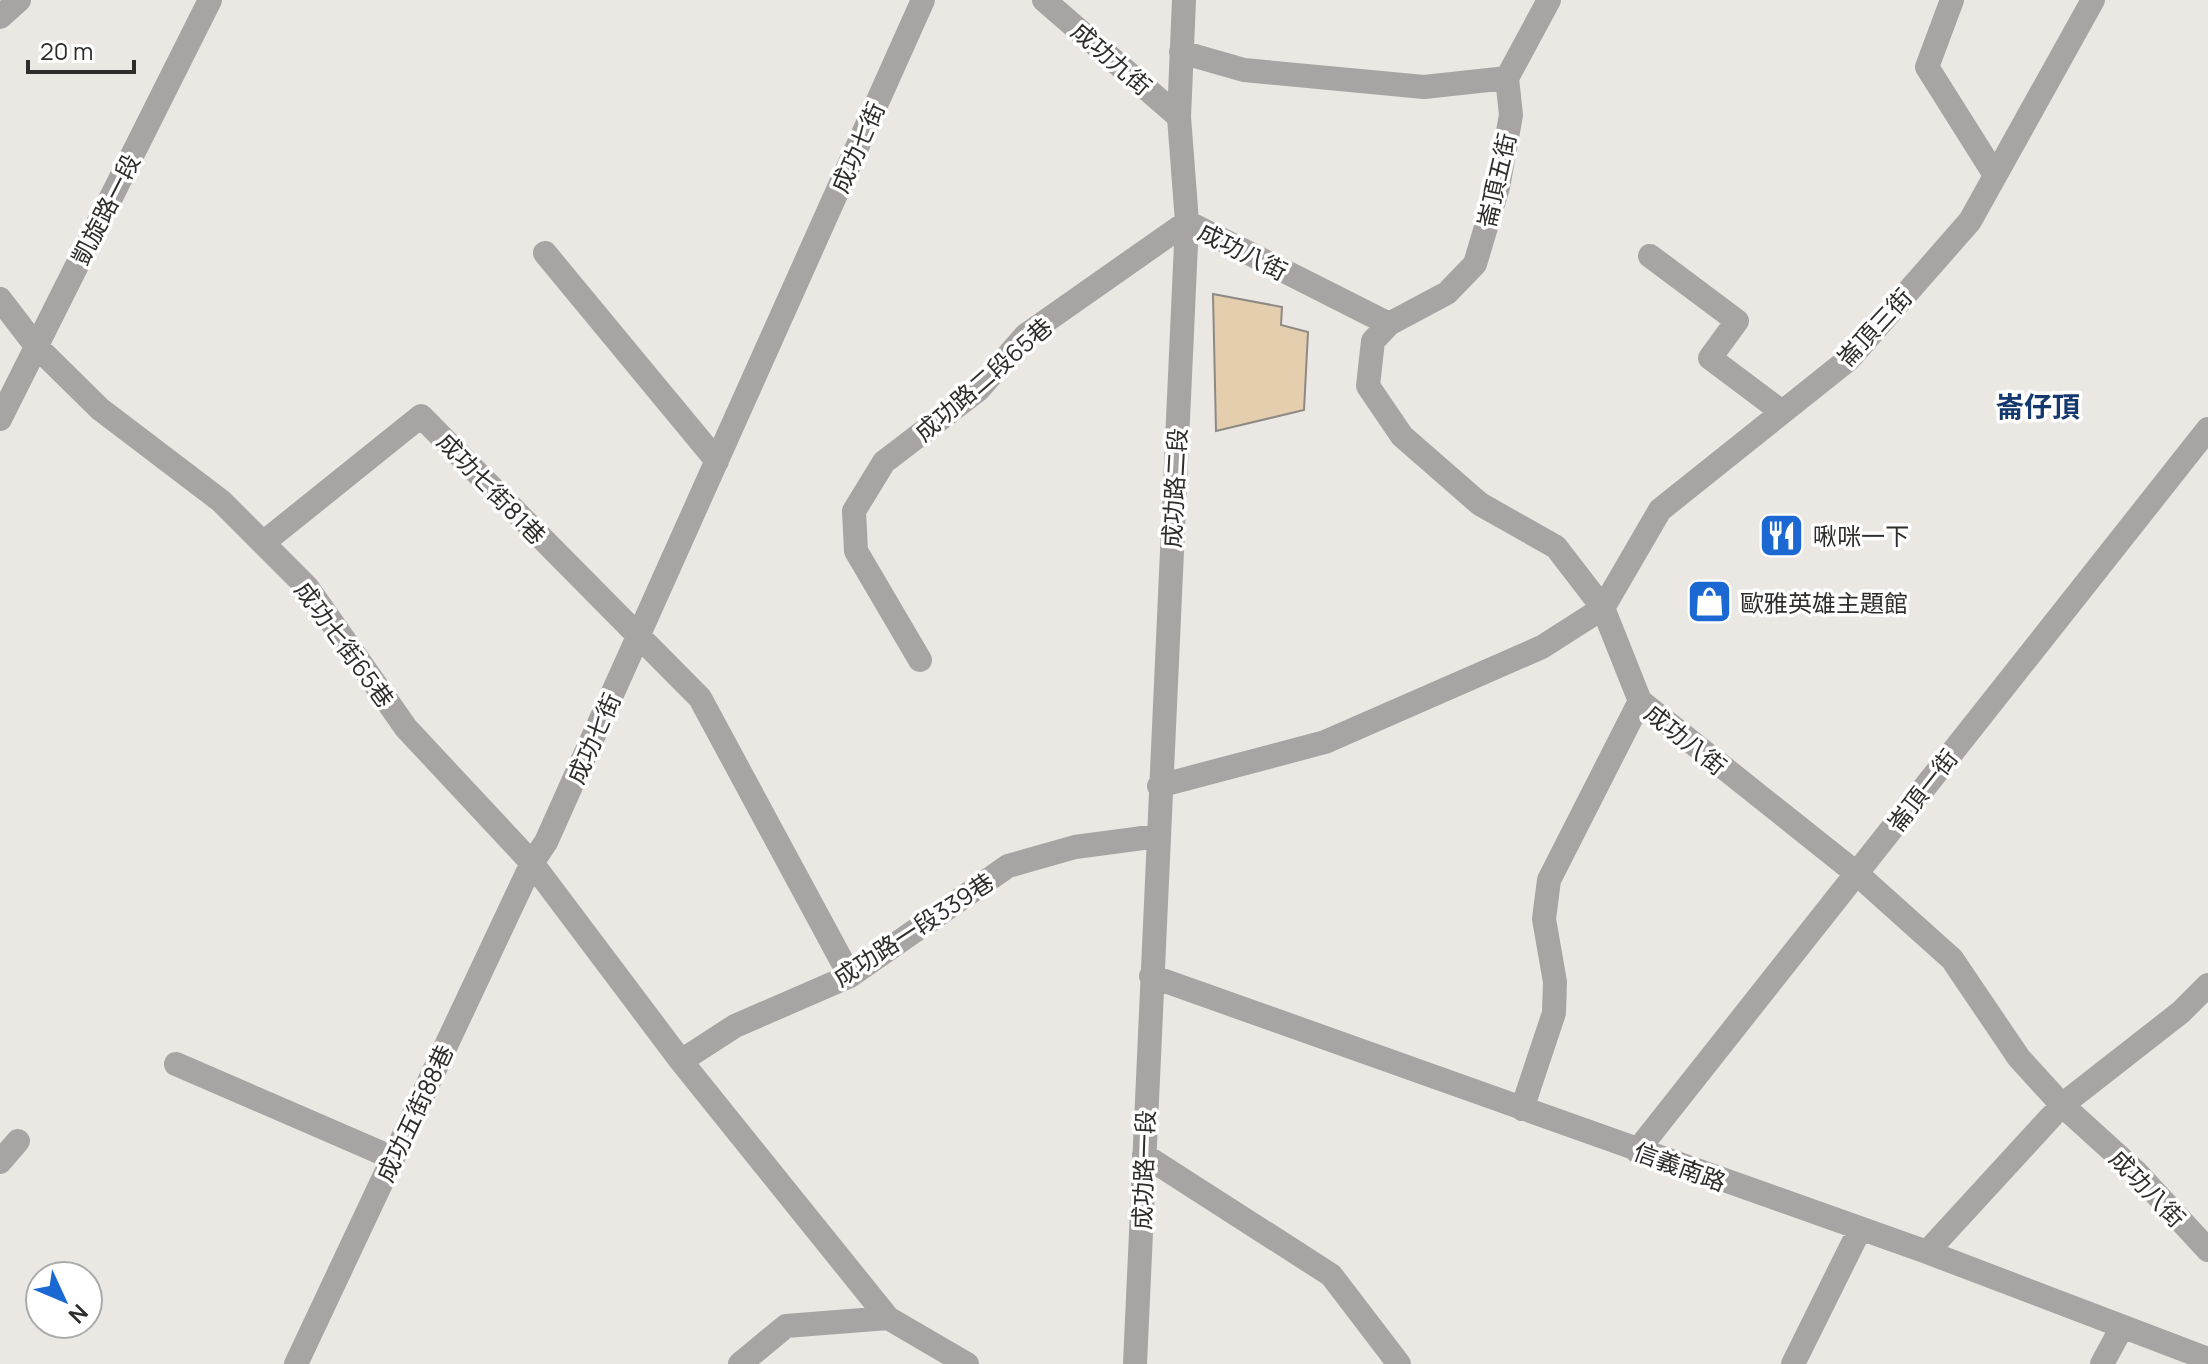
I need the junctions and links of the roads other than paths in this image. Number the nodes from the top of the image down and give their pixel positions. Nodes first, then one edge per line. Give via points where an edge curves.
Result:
1 (19, 0) edge
2 (210, 0) edge
3 (923, 0) edge
4 (1044, 0) edge
5 (1184, 0) edge
6 (1549, 0) edge
7 (1952, 0) edge
8 (2093, 0) edge
9 (0, 17) edge
10 (1181, 52) junction
11 (1507, 78) junction
12 (1179, 117) junction
13 (1995, 175) junction
14 (1187, 222) junction
15 (545, 253) dead end
16 (1650, 256) dead end
17 (0, 299) edge
18 (1389, 324) junction
19 (36, 346) junction
20 (1782, 412) junction
21 (0, 419) edge
22 (2208, 429) edge
23 (717, 461) junction
24 (263, 543) junction
25 (1603, 608) junction
26 (638, 637) junction
27 (920, 660) dead end
28 (1640, 701) junction
29 (1159, 786) junction
30 (1158, 836) junction
31 (532, 863) junction
32 (1856, 873) junction
33 (850, 976) junction
34 (1151, 976) junction
35 (2208, 985) edge
36 (681, 1061) junction
37 (176, 1064) dead end
38 (2062, 1105) junction
39 (1522, 1109) junction
40 (18, 1141) dead end
41 (1637, 1151) junction
42 (1144, 1155) junction
43 (393, 1158) junction
44 (0, 1162) edge
45 (1859, 1231) junction
46 (2208, 1250) edge
47 (1927, 1252) junction
48 (888, 1318) junction
49 (2122, 1327) junction
50 (2208, 1359) edge
51 (1793, 1363) edge
52 (296, 1364) edge
53 (740, 1364) edge
54 (967, 1364) edge
55 (1135, 1364) edge
56 (1399, 1364) edge
57 (2102, 1364) edge

1 - 9 street
2 - 19 street, 凱旋路一段
3 - 23 street, 成功七街
4 - 12 street, 成功九街
5 - 10 street, 成功路二段
6 - 11 street
7 - 13 street via 1927,67
8 - 13 street, 崙頂三街
10 - 11 street via 1244,70 1424,87
10 - 12 street, 成功路二段
11 - 18 street, 崙頂五街 via 1511,115 1498,187 1475,264 1447,293
12 - 14 street, 成功路二段
13 - 20 street, 崙頂三街 via 1970,221 1849,359
14 - 18 street, 成功八街
14 - 27 street, 成功路二段65巷 via 1026,335 978,390 884,462 854,511 856,551
14 - 29 street, 成功路二段
15 - 23 street
16 - 20 street via 1737,321 1710,358
17 - 19 street, 成功七街65巷
18 - 25 street, 成功八街 via 1373,341 1368,386 1402,436 1480,504 1556,547
19 - 21 street, 凱旋路一段
19 - 24 street, 成功七街65巷 via 100,409 221,501
20 - 25 street, 崙頂三街 via 1660,510
22 - 32 street, 崙頂一街
23 - 26 street, 成功七街
24 - 26 street, 成功七街81巷 via 421,416
24 - 31 street, 成功七街65巷 via 307,587 406,728
25 - 28 street, 成功八街
25 - 29 street via 1542,647 1325,742
26 - 31 street, 成功七街
26 - 33 street via 700,698
28 - 32 street, 成功八街
28 - 39 street via 1549,880 1544,919 1555,982 1554,1013
29 - 30 street, 成功路二段
30 - 33 street, 成功路一段339巷 via 1075,847 1008,866
30 - 34 street, 成功路二段
31 - 36 street
31 - 43 street, 成功五街88巷
32 - 38 street, 成功八街 via 1952,959 2019,1058
32 - 41 street, 崙頂一街
33 - 36 street, 成功路一段339巷 via 735,1026
34 - 39 street, 信義南路
34 - 42 street, 成功路一段
35 - 38 street
36 - 48 street
37 - 43 street
38 - 46 street, 成功八街 via 2136,1172
38 - 47 street
39 - 41 street, 信義南路
40 - 44 street
41 - 45 street, 信義南路
42 - 55 street, 成功路一段
42 - 56 street via 1331,1275
43 - 52 street, 成功五街88巷
45 - 47 street, 信義南路
45 - 51 street
47 - 49 street, 信義南路
48 - 53 street via 786,1326
48 - 54 street
49 - 50 street, 信義南路
49 - 57 street

